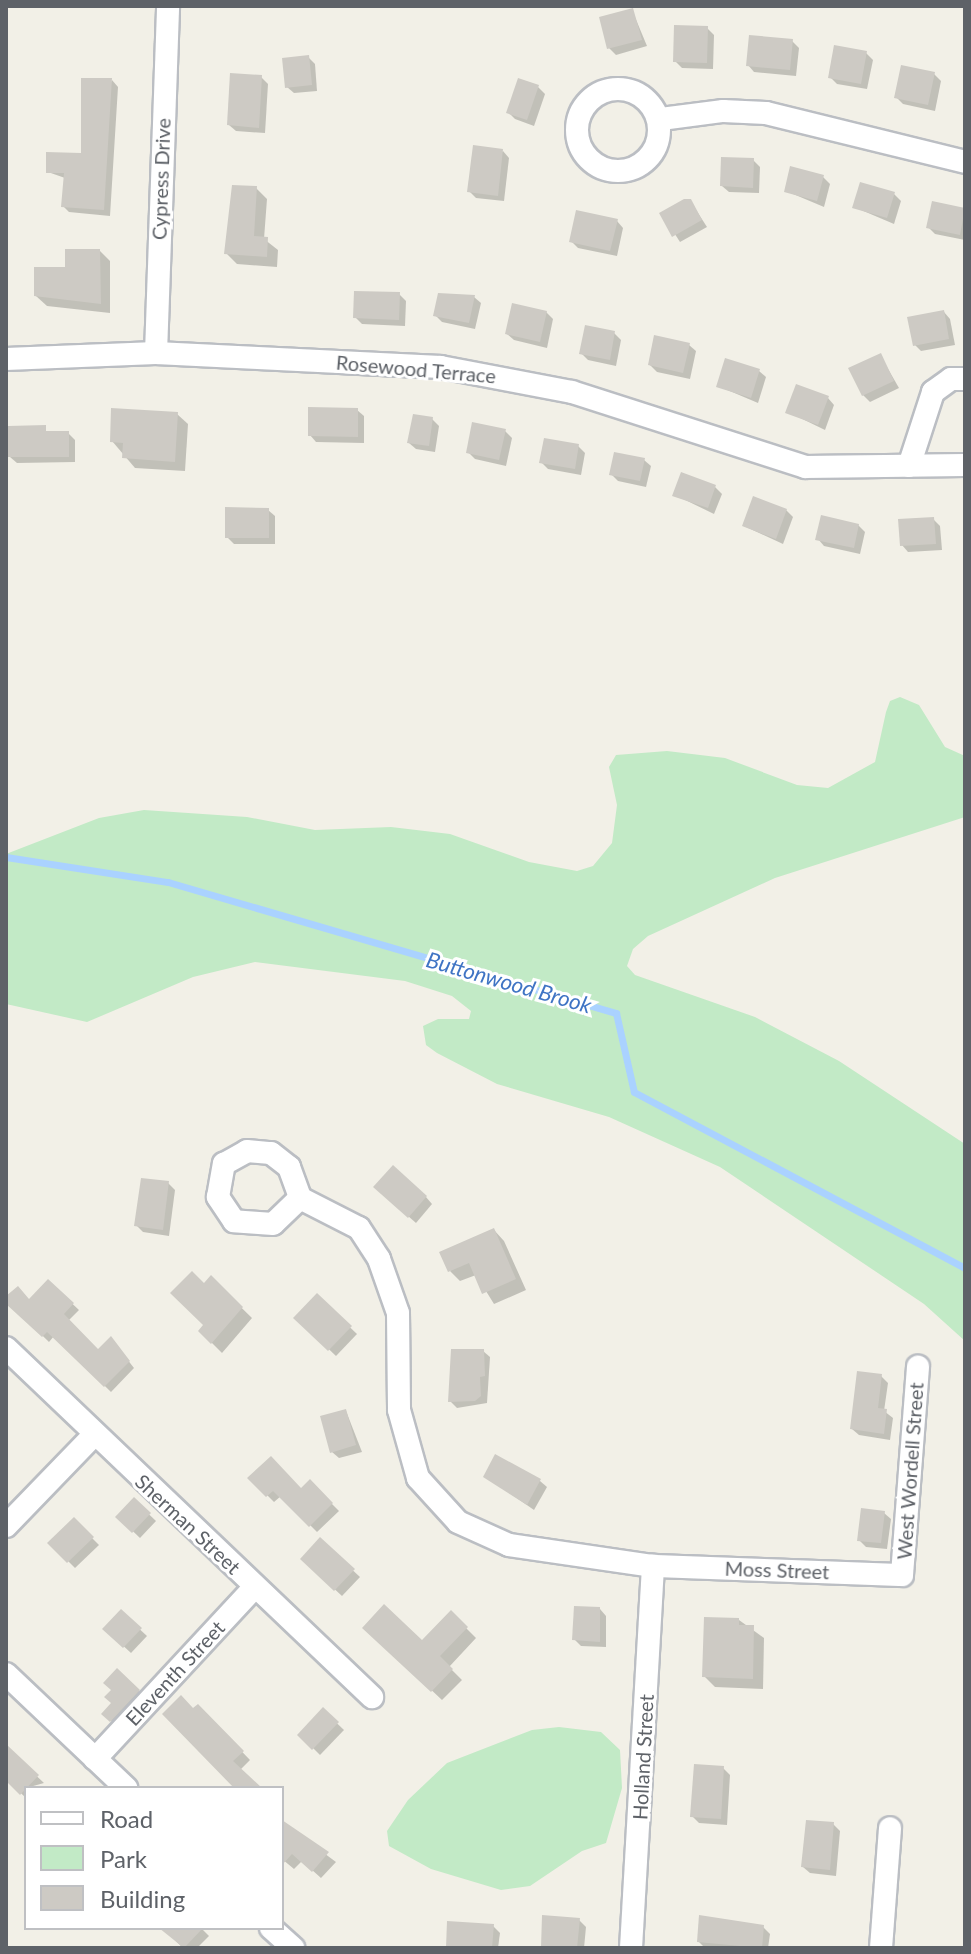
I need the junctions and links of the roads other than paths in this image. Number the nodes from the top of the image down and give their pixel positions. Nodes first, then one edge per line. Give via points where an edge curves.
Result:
1 (168, 6) edge
2 (661, 119) dead end
3 (965, 162) edge
4 (156, 353) junction
5 (6, 359) edge
6 (965, 379) edge
7 (965, 465) edge
8 (909, 466) junction
9 (300, 1198) dead end
10 (6, 1348) edge
11 (918, 1367) dead end
12 (93, 1436) junction
13 (6, 1526) edge
14 (653, 1566) junction
15 (902, 1575) joint
16 (255, 1587) junction
17 (6, 1674) edge
18 (372, 1697) dead end
19 (95, 1759) junction
20 (124, 1786) edge
21 (890, 1828) dead end
22 (631, 1948) edge
23 (881, 1948) edge

1 - 4 street, Cypress Drive
2 - 3 street via 723,111 766,113
4 - 5 street, Rosewood Terrace
4 - 8 street, Rosewood Terrace via 266,362 366,361 501,376 642,412 805,467
6 - 8 street via 951,379 933,392
7 - 8 street, Rosewood Terrace
9 - 14 street, Moss Street via 359,1228 379,1259 398,1313 396,1378 403,1437 418,1478 435,1502 474,1531 509,1545
10 - 12 street, Sherman Street
11 - 15 street, West Wordell Street
12 - 13 street
12 - 16 street, Sherman Street
14 - 15 street, Moss Street
14 - 22 street, Holland Street
16 - 18 street, Sherman Street
16 - 19 street, Eleventh Street
17 - 19 street
19 - 20 street
21 - 23 street

